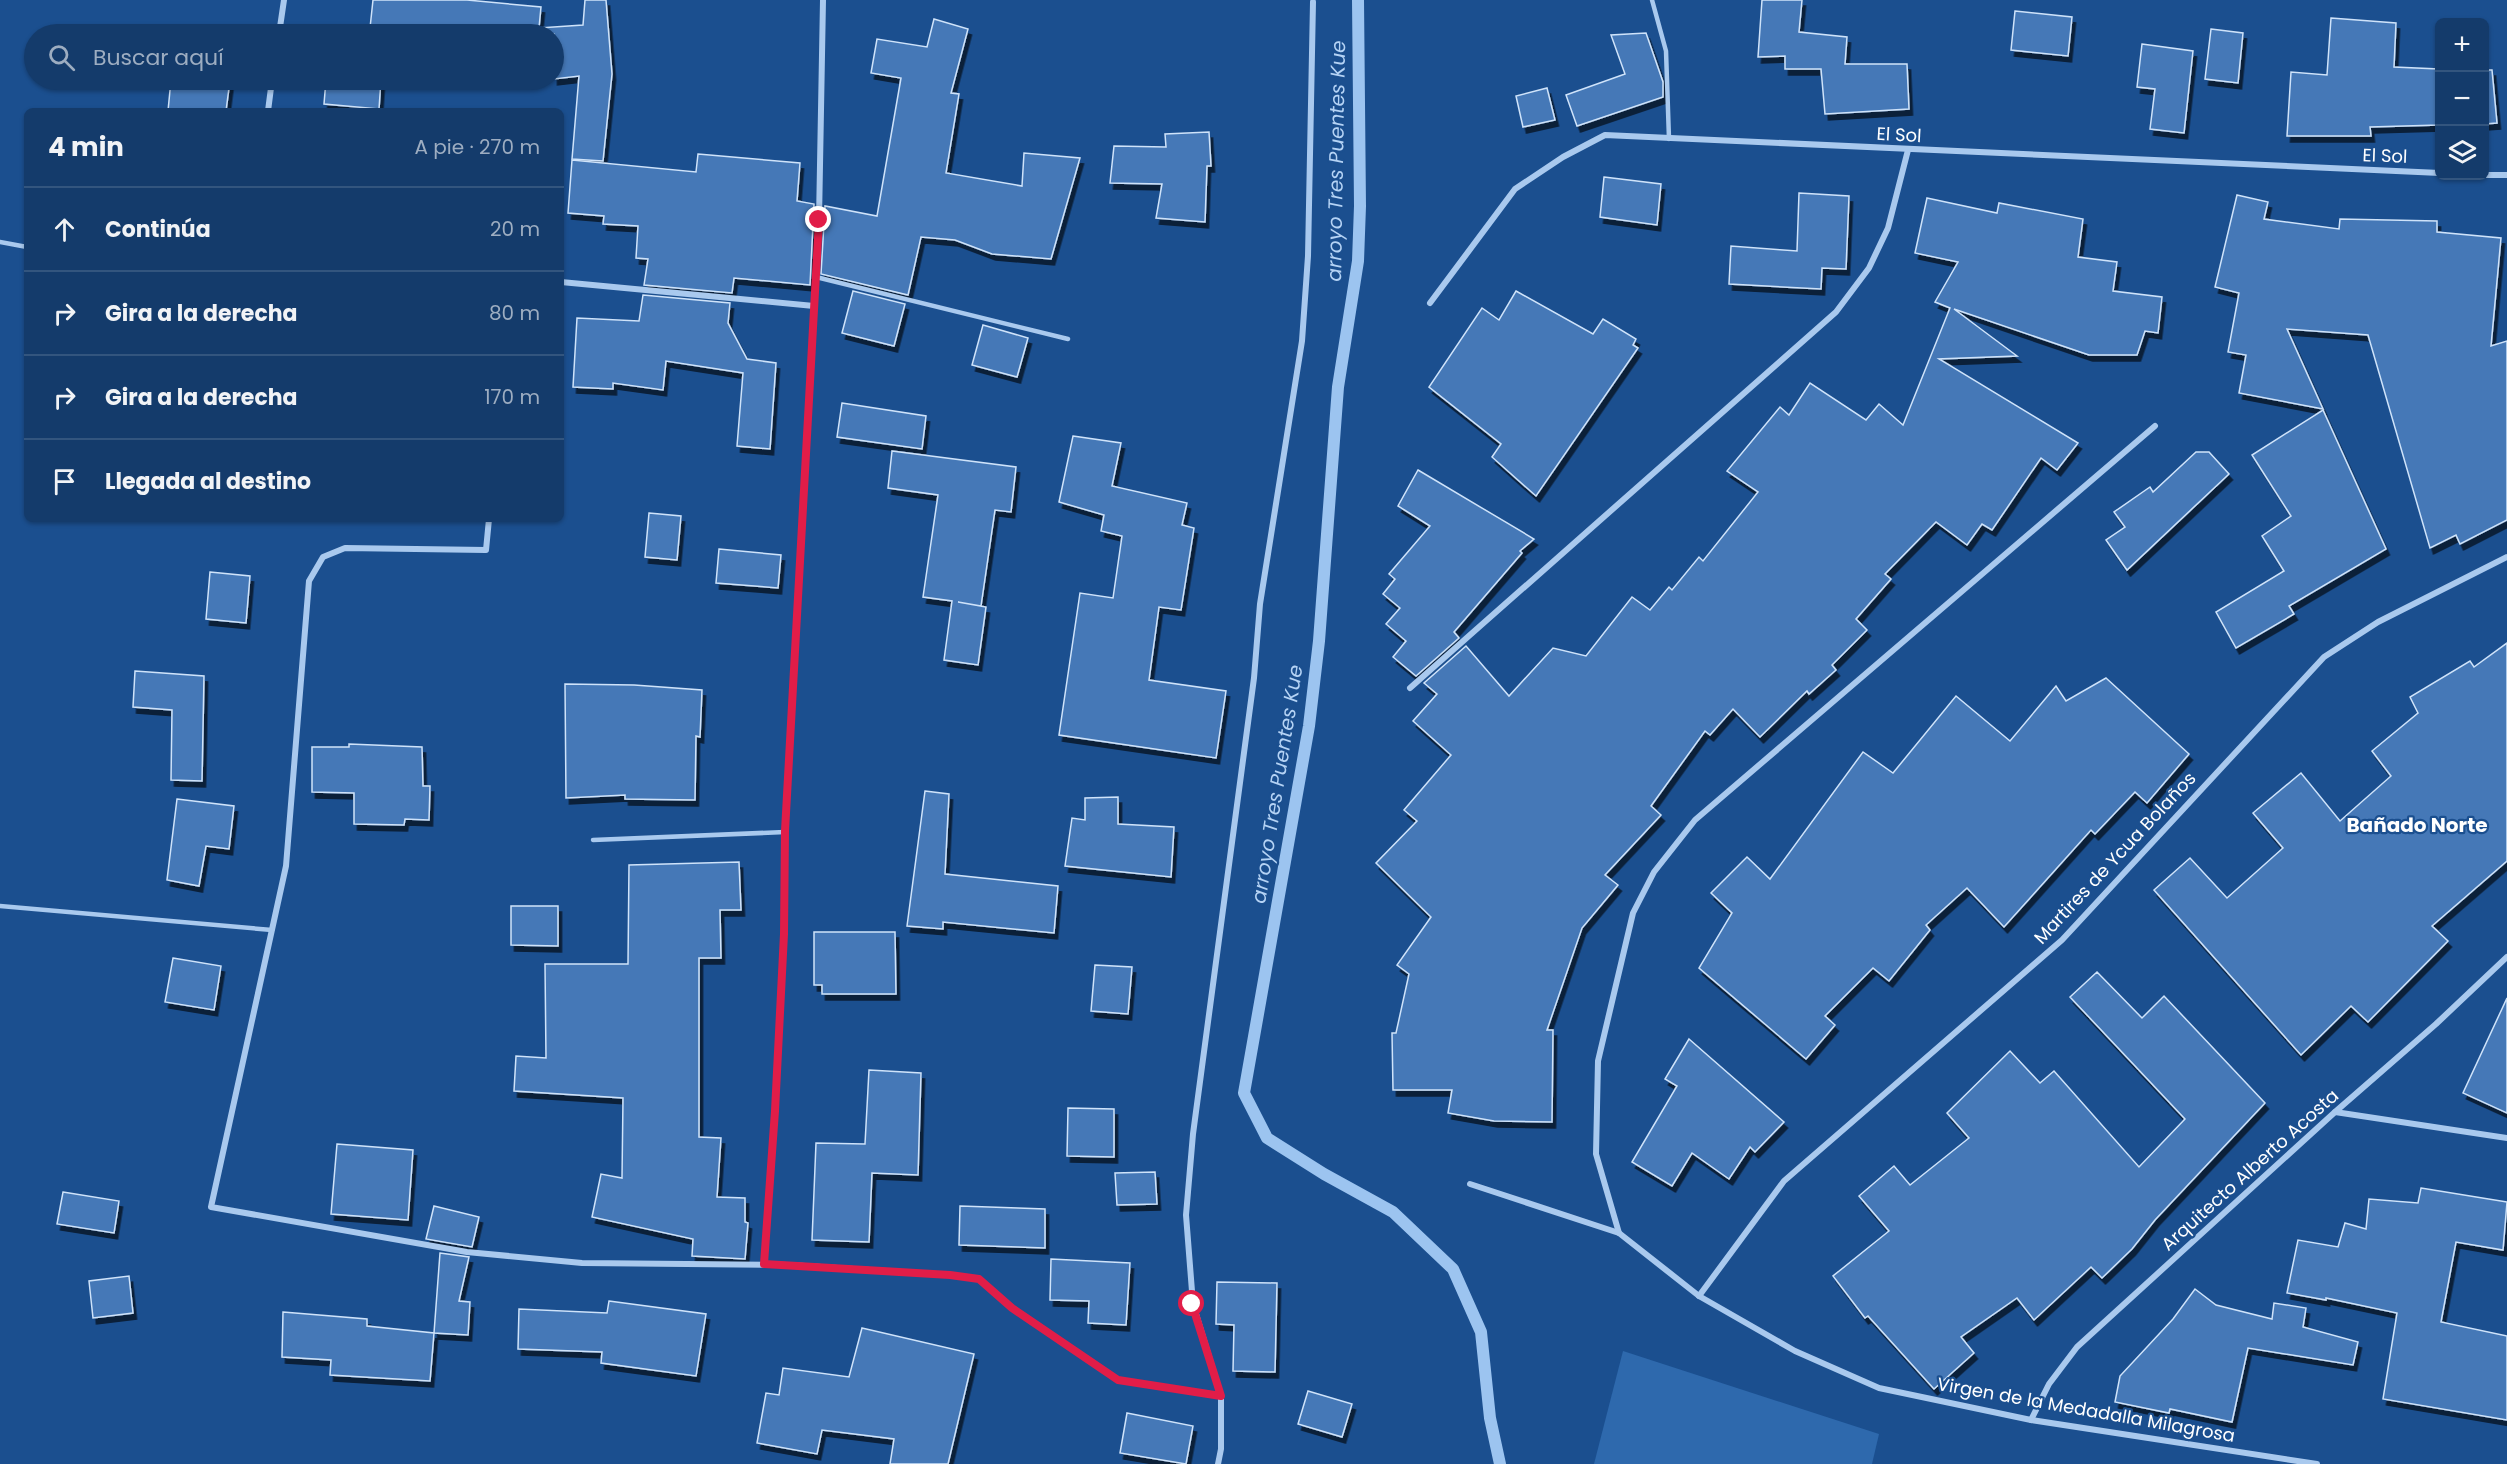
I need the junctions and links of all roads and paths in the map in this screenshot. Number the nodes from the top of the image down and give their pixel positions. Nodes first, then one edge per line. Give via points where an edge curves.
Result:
1 (284, 0) edge
2 (823, 0) edge
3 (1652, 0) edge
4 (1313, 2) dead end
5 (280, 24) edge
6 (271, 90) edge
7 (268, 108) edge
8 (1669, 139) junction
9 (1908, 150) junction
10 (2435, 173) edge
11 (2489, 175) edge
12 (2507, 175) edge
13 (0, 242) edge
14 (24, 246) edge
15 (816, 277) junction
16 (564, 282) edge
17 (1430, 303) dead end
18 (814, 306) junction
19 (1068, 339) dead end
20 (2155, 426) dead end
21 (489, 522) edge
22 (2507, 557) edge
23 (1410, 688) dead end
24 (785, 831) junction
25 (593, 840) dead end
26 (0, 906) edge
27 (272, 930) junction
28 (2507, 957) edge
29 (2335, 1112) junction
30 (2507, 1138) edge
31 (1470, 1184) dead end
32 (1619, 1233) junction
33 (764, 1264) junction
34 (1699, 1296) junction
35 (1221, 1396) junction
36 (2031, 1420) junction
37 (1218, 1464) edge
38 (2317, 1464) edge

1 - 5 street
2 - 15 street
3 - 8 lane via 1666,51
4 - 35 street via 1302,341 1260,604 1186,1215 1192,1304
6 - 7 street
8 - 9 street, El Sol
8 - 17 street, El Sol via 1605,135 1515,189
9 - 10 street, El Sol
9 - 23 street via 1888,228 1869,268 1836,312
11 - 12 street
13 - 14 lane
15 - 18 street
15 - 19 lane
16 - 18 street
18 - 24 street
20 - 32 street via 1756,765 1695,820 1654,872 1633,913 1598,1061 1596,1154
21 - 27 street via 486,550 345,548 323,557 309,580 285,866
22 - 34 street, Martires de Ycua Bolaños via 2378,622 2324,657 2062,940 1784,1181
24 - 25 lane
24 - 33 street via 782,981
26 - 27 lane
27 - 33 street via 211,1206 467,1252 582,1263
28 - 29 street, Arquitecto Alberto Acosta
29 - 30 street
29 - 36 street, Arquitecto Alberto Acosta via 2077,1347 2049,1384
31 - 32 street, Virgen de la Medadalla Milagrosa
32 - 34 street, Virgen de la Medadalla Milagrosa
33 - 35 street via 979,1279 1012,1308 1118,1380
34 - 36 street, Virgen de la Medadalla Milagrosa via 1795,1351 1879,1388
35 - 37 street
36 - 38 street, Virgen de la Medadalla Milagrosa

